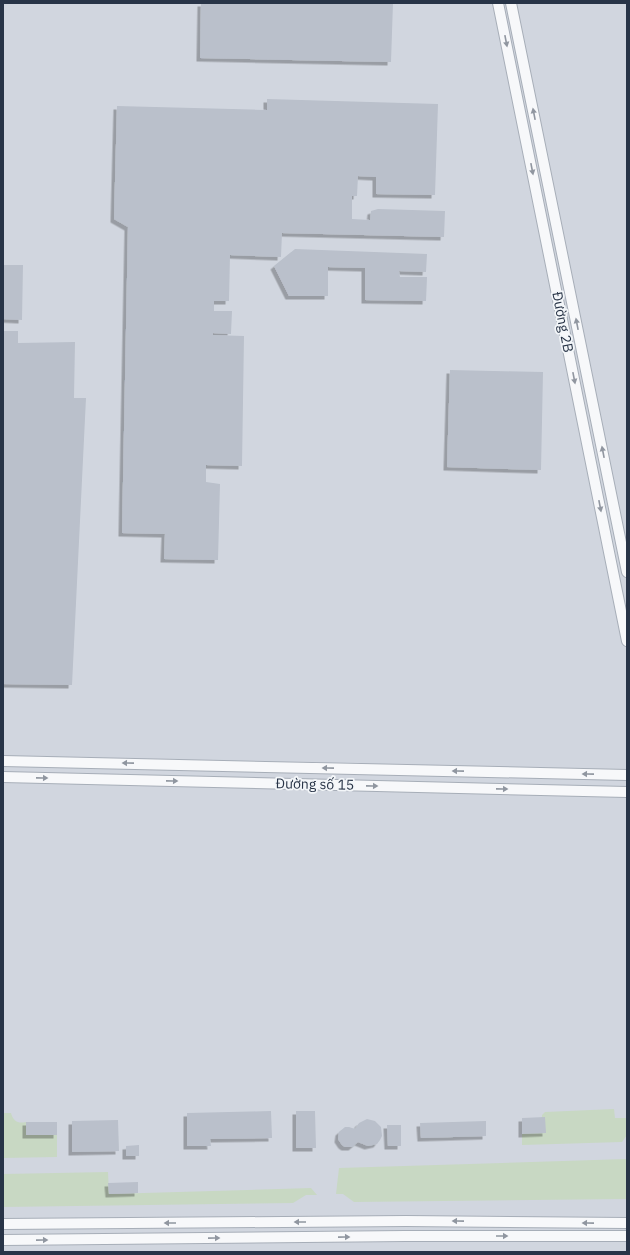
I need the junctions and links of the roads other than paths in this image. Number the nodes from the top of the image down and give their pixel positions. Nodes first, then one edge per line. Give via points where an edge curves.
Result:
1 (498, 3) edge
2 (511, 3) edge
3 (627, 572) edge
4 (627, 641) edge
5 (3, 761) edge
6 (627, 775) edge
7 (3, 777) edge
8 (627, 792) edge
9 (326, 1221) junction
10 (627, 1223) edge
11 (3, 1224) edge
12 (627, 1236) edge
13 (326, 1237) junction
14 (3, 1240) edge

1 -> 4 street, Đường 2B
3 -> 2 street, Đường 2B
6 -> 5 street, Đường số 15
7 -> 8 street, Đường số 15
10 -> 9 street
9 -> 11 street
9 - 13 street
13 -> 12 street
14 -> 13 street

